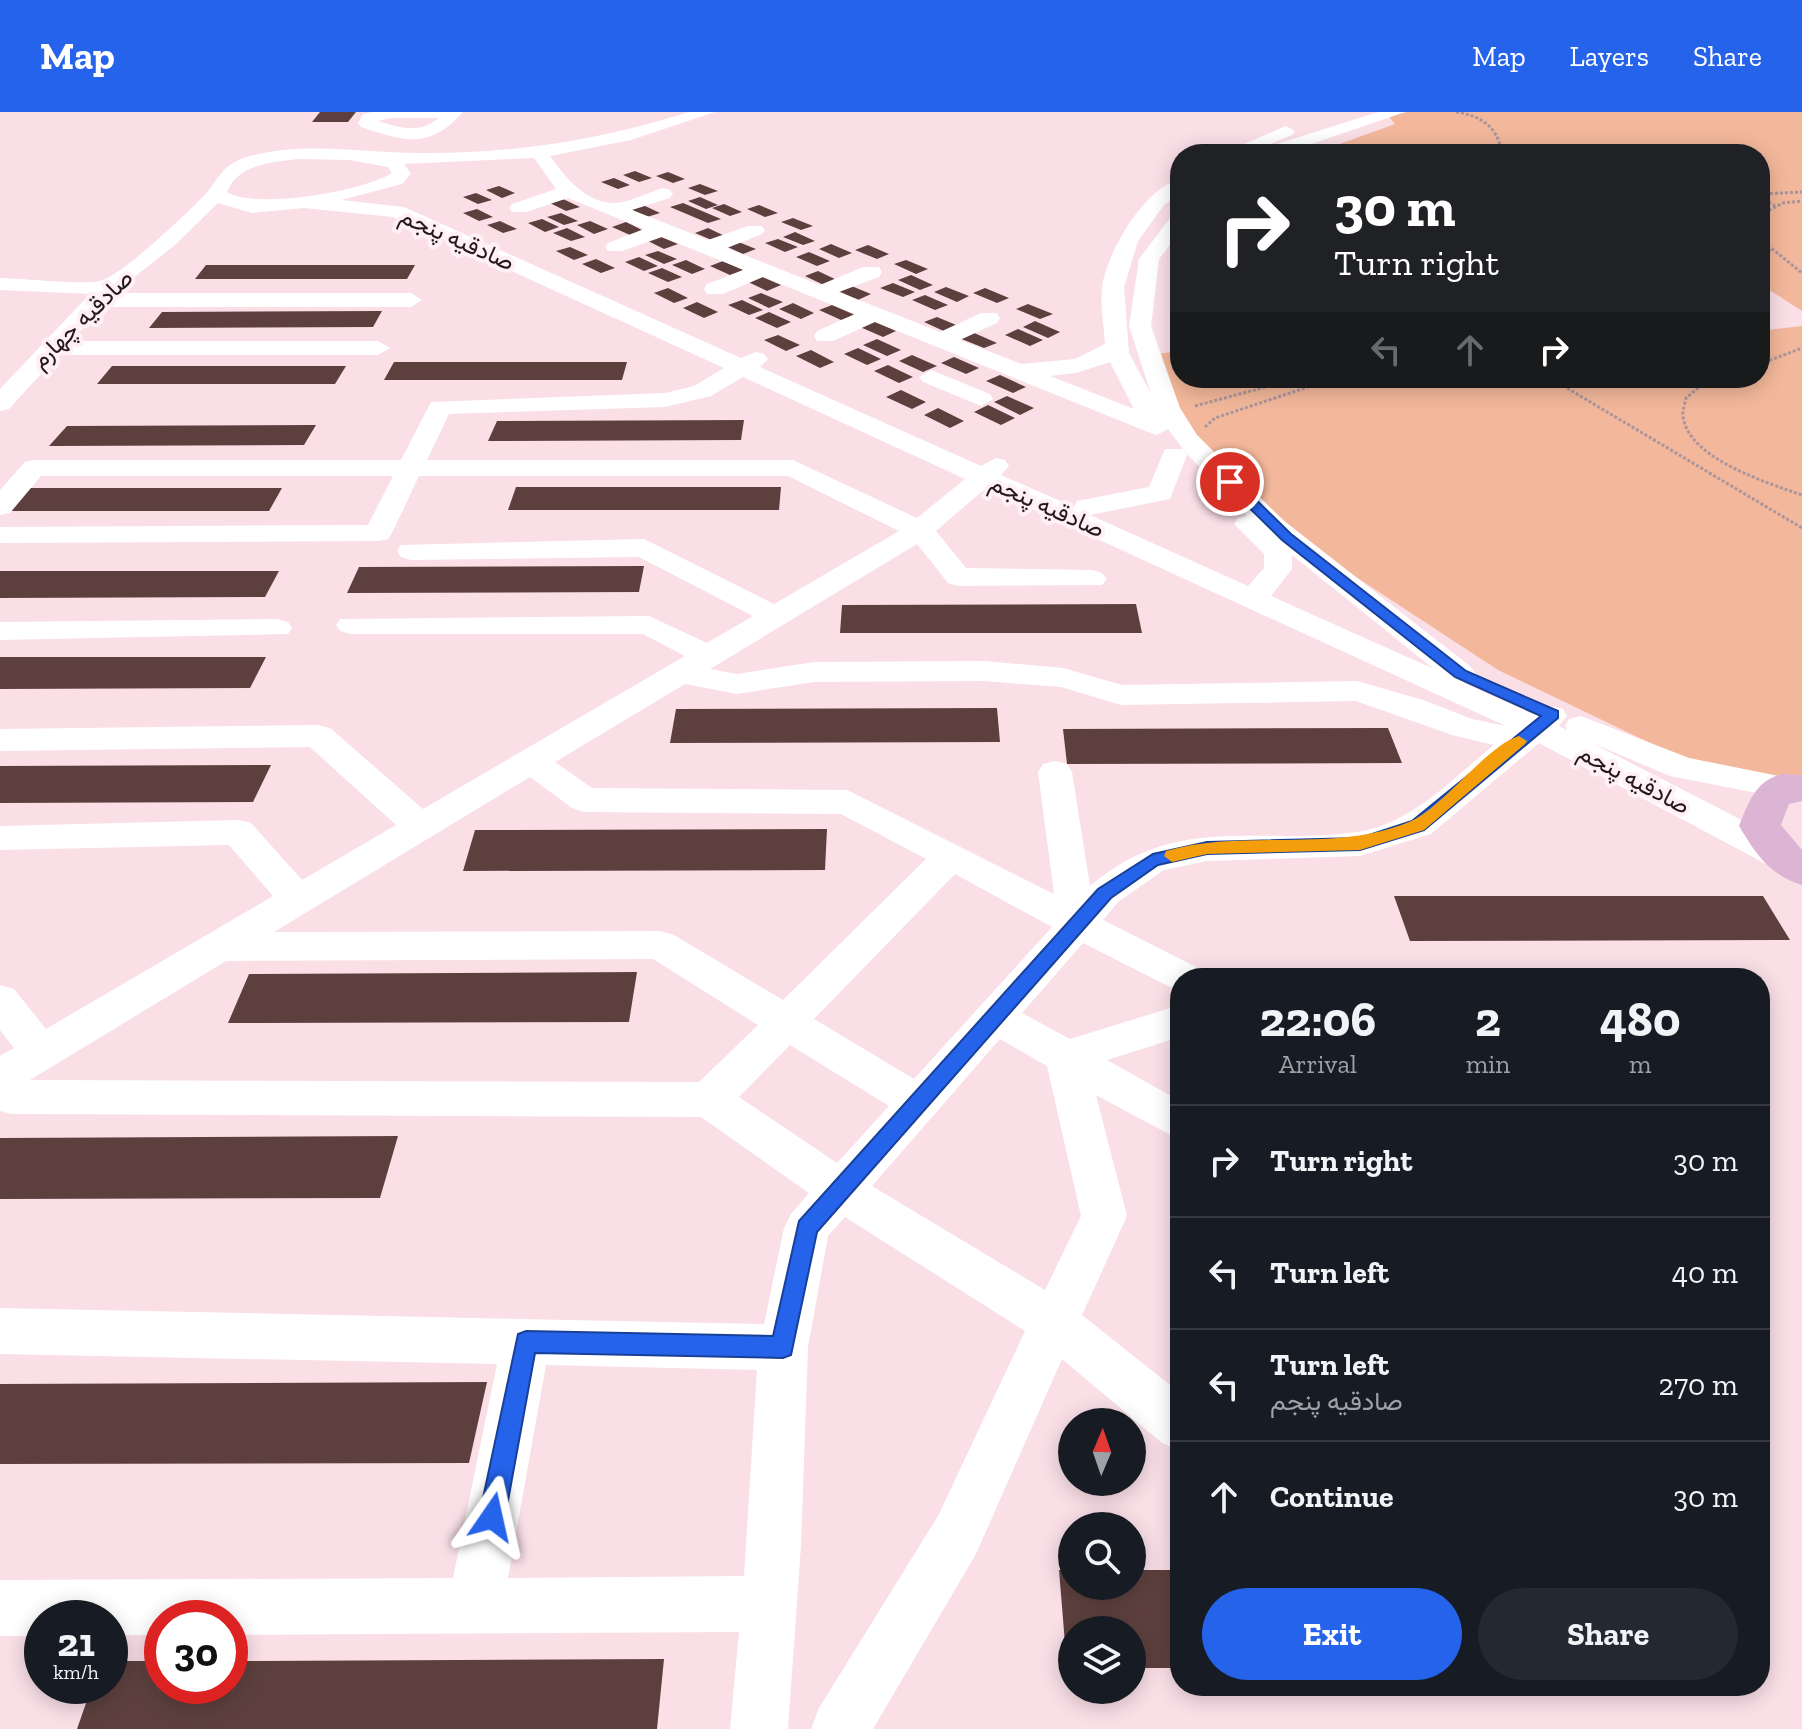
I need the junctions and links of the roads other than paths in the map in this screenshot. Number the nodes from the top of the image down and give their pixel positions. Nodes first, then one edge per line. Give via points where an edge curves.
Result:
1 (390, 112) edge
2 (453, 112) edge
3 (706, 112) edge
4 (726, 112) edge
5 (1396, 112) edge
6 (1356, 116) edge
7 (1254, 144) edge
8 (1288, 144) edge
9 (349, 155) junction
10 (543, 158) junction
11 (472, 161) junction
12 (398, 177) junction
13 (644, 186) dead end
14 (570, 191) junction
15 (217, 194) junction
16 (1170, 198) edge
17 (300, 202) junction
18 (405, 208) junction
19 (519, 208) dead end
20 (259, 210) junction
21 (613, 210) junction
22 (661, 230) junction
23 (754, 230) dead end
24 (1170, 231) edge
25 (169, 240) junction
26 (615, 247) dead end
27 (707, 248) junction
28 (842, 262) dead end
29 (764, 269) junction
30 (693, 280) dead end
31 (0, 284) edge
32 (715, 289) junction
33 (821, 292) junction
34 (101, 294) junction
35 (736, 298) dead end
36 (411, 300) dead end
37 (961, 307) dead end
38 (877, 313) junction
39 (942, 340) junction
40 (847, 346) dead end
41 (1117, 346) junction
42 (48, 348) junction
43 (378, 348) dead end
44 (748, 363) junction
45 (1006, 366) junction
46 (931, 377) dead end
47 (957, 388) junction
48 (981, 399) dead end
49 (0, 404) edge
50 (1162, 417) junction
51 (1180, 447) junction
52 (409, 469) junction
53 (990, 472) junction
54 (0, 507) edge
55 (1087, 507) junction
56 (920, 530) junction
57 (0, 535) edge
58 (411, 551) dead end
59 (1092, 579) dead end
60 (1258, 593) junction
61 (775, 616) junction
62 (351, 625) dead end
63 (277, 628) dead end
64 (0, 631) edge
65 (709, 656) junction
66 (679, 673) junction
67 (1460, 674) junction
68 (1536, 727) junction
69 (0, 740) edge
70 (531, 761) junction
71 (1055, 772) dead end
72 (1792, 787) edge
73 (421, 827) junction
74 (0, 838) edge
75 (950, 857) junction
76 (1791, 863) edge
77 (298, 900) junction
78 (1077, 925) junction
79 (219, 947) junction
80 (1170, 972) edge
81 (0, 1000) edge
82 (994, 1016) junction
83 (787, 1022) junction
84 (1170, 1024) edge
85 (41, 1053) junction
86 (1066, 1057) junction
87 (0, 1077) edge
88 (0, 1089) edge
89 (709, 1100) junction
90 (917, 1102) junction
91 (1170, 1116) edge
92 (839, 1189) junction
93 (1054, 1322) junction
94 (1, 1330) edge
95 (526, 1342) junction
96 (783, 1347) junction
97 (1170, 1417) edge
98 (769, 1604) junction
99 (475, 1605) junction
100 (0, 1608) edge
101 (759, 1729) edge
102 (840, 1729) edge

1 - 2 street
1 - 2 street via 367,123 423,135 441,130
3 - 11 street via 591,145
4 - 10 street via 655,137
5 - 6 street
6 - 7 street via 1285,131
6 - 8 street
9 - 11 street
9 - 12 street via 394,163
9 - 15 street via 299,154 251,163 225,179
10 - 11 street
10 - 14 street
11 - 12 street
12 - 17 street
12 - 18 street, صادقیه پنجم
13 - 21 street via 670,197
14 - 19 street
14 - 21 street
15 - 20 street via 234,205
15 - 25 street
16 - 41 street via 1128,241 1113,287
17 - 18 street, صادقیه پنجم
17 - 20 street
18 - 44 street, صادقیه پنجم
20 - 25 street
21 - 22 street
22 - 26 street
22 - 27 street
23 - 27 street
24 - 50 street via 1149,259 1140,326
25 - 34 street, صادقیه چهارم
27 - 29 street
28 - 33 street via 880,275
29 - 32 street
29 - 33 street
30 - 32 street
31 - 34 street
32 - 35 street
33 - 38 street
34 - 36 street
34 - 42 street, صادقیه چهارم
37 - 39 street via 999,321
38 - 39 street
38 - 40 street via 814,332
39 - 45 street
41 - 45 street via 1087,365 1063,370
41 - 50 street
42 - 43 street
42 - 49 street, صادقیه چهارم
44 - 52 street via 702,391 665,400 440,407
44 - 53 street, صادقیه پنجم
45 - 47 street
45 - 50 street
46 - 47 street
47 - 48 street
50 - 51 street
51 - 55 street via 1160,493
51 - 60 street via 1278,552 1278,569
51 - 67 street
52 - 54 street via 34,468
52 - 56 street via 793,468
52 - 57 street via 378,533
53 - 55 street, صادقیه پنجم
53 - 56 street
53 - 60 street, صادقیه پنجم
55 - 60 street, صادقیه پنجم
56 - 59 street via 958,577
56 - 61 street
58 - 61 street via 644,548
60 - 67 street, صادقیه پنجم
60 - 68 street, صادقیه پنجم
61 - 65 street
62 - 65 street via 649,625
63 - 64 street
65 - 66 street
66 - 68 street via 737,684 814,672 984,671 1063,678 1121,695 1357,691 1464,728
66 - 70 street
67 - 68 street, صادقیه پنجم
68 - 72 street, صادقیه پنجم via 1682,768
68 - 76 street, صادقیه پنجم
68 - 78 street via 1418,825 1360,844 1207,848 1153,860 1105,893
69 - 73 street via 318,736
70 - 73 street
70 - 75 street via 584,800 847,802
71 - 78 street
72 - 76 main road via 1771,798 1760,826
73 - 77 street
74 - 77 street via 238,832
75 - 78 street
75 - 83 street
77 - 79 street
78 - 80 street
78 - 82 street
79 - 83 street via 660,945
79 - 85 street
81 - 85 street
82 - 86 street
82 - 90 street
83 - 89 street
83 - 90 street
84 - 86 street
85 - 87 street
86 - 91 street
86 - 93 street via 1104,1216
88 - 89 street via 11,1097
89 - 92 street
90 - 92 street
92 - 93 street
92 - 96 street via 807,1228
93 - 97 street
93 - 102 street via 957,1535
94 - 95 street
95 - 96 street
95 - 99 street
96 - 98 street
98 - 99 street
98 - 101 street
99 - 100 street

